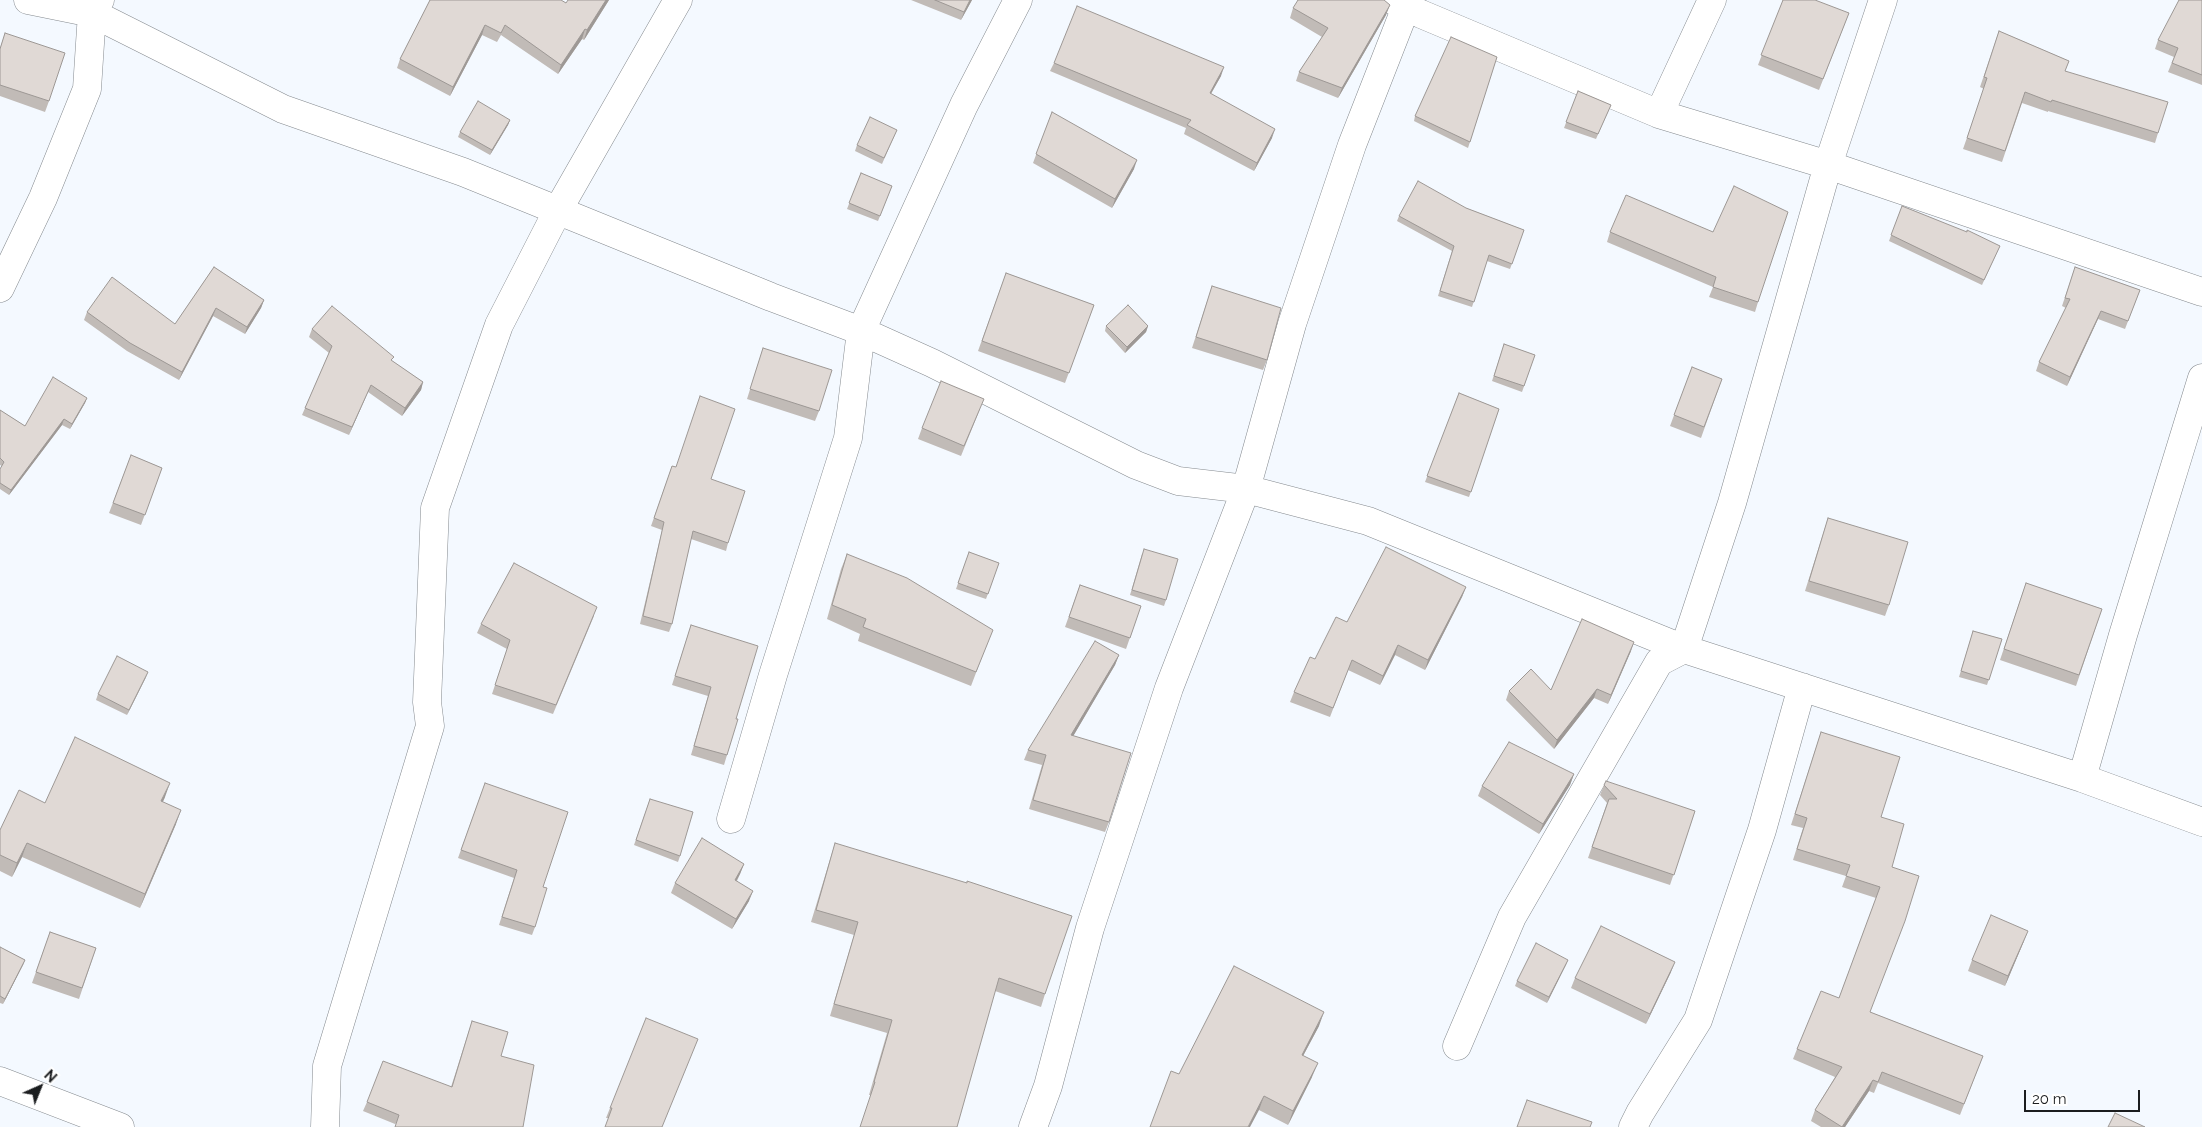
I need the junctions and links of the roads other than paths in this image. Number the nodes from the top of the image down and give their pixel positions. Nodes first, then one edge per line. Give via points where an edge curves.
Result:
1 (28, 0) edge
2 (678, 0) edge
3 (1018, 0) edge
4 (1712, 0) edge
5 (1883, 0) edge
6 (1399, 4) edge
7 (96, 7) edge
8 (1660, 114) junction
9 (1828, 165) junction
10 (558, 210) junction
11 (0, 288) edge
12 (2202, 292) edge
13 (861, 331) junction
14 (2202, 378) edge
15 (1246, 489) junction
16 (1684, 649) junction
17 (1802, 687) junction
18 (2082, 778) junction
19 (731, 819) dead end
20 (2202, 822) edge
21 (1457, 1046) dead end
22 (0, 1081) edge
23 (120, 1127) edge
24 (326, 1127) edge
25 (1033, 1127) edge
26 (1633, 1127) edge

1 - 7 street
2 - 10 street
3 - 13 street via 964,106
4 - 8 street
5 - 9 street
6 - 8 street
6 - 15 street via 1298,305
7 - 10 street via 284,109 463,172
7 - 11 street via 88,89 43,198
8 - 9 street
9 - 12 street
9 - 16 street via 1732,503
10 - 13 street
10 - 24 street via 498,325 435,508 427,702 430,726 327,1066
13 - 15 street via 1136,465 1178,481
13 - 19 street via 848,438
14 - 18 street
15 - 16 street via 1368,521
15 - 25 street via 1166,697 1090,928 1048,1086
16 - 17 street
16 - 21 street via 1660,662 1512,917
17 - 18 street
17 - 26 street via 1762,830 1698,1020
18 - 20 street
22 - 23 street

